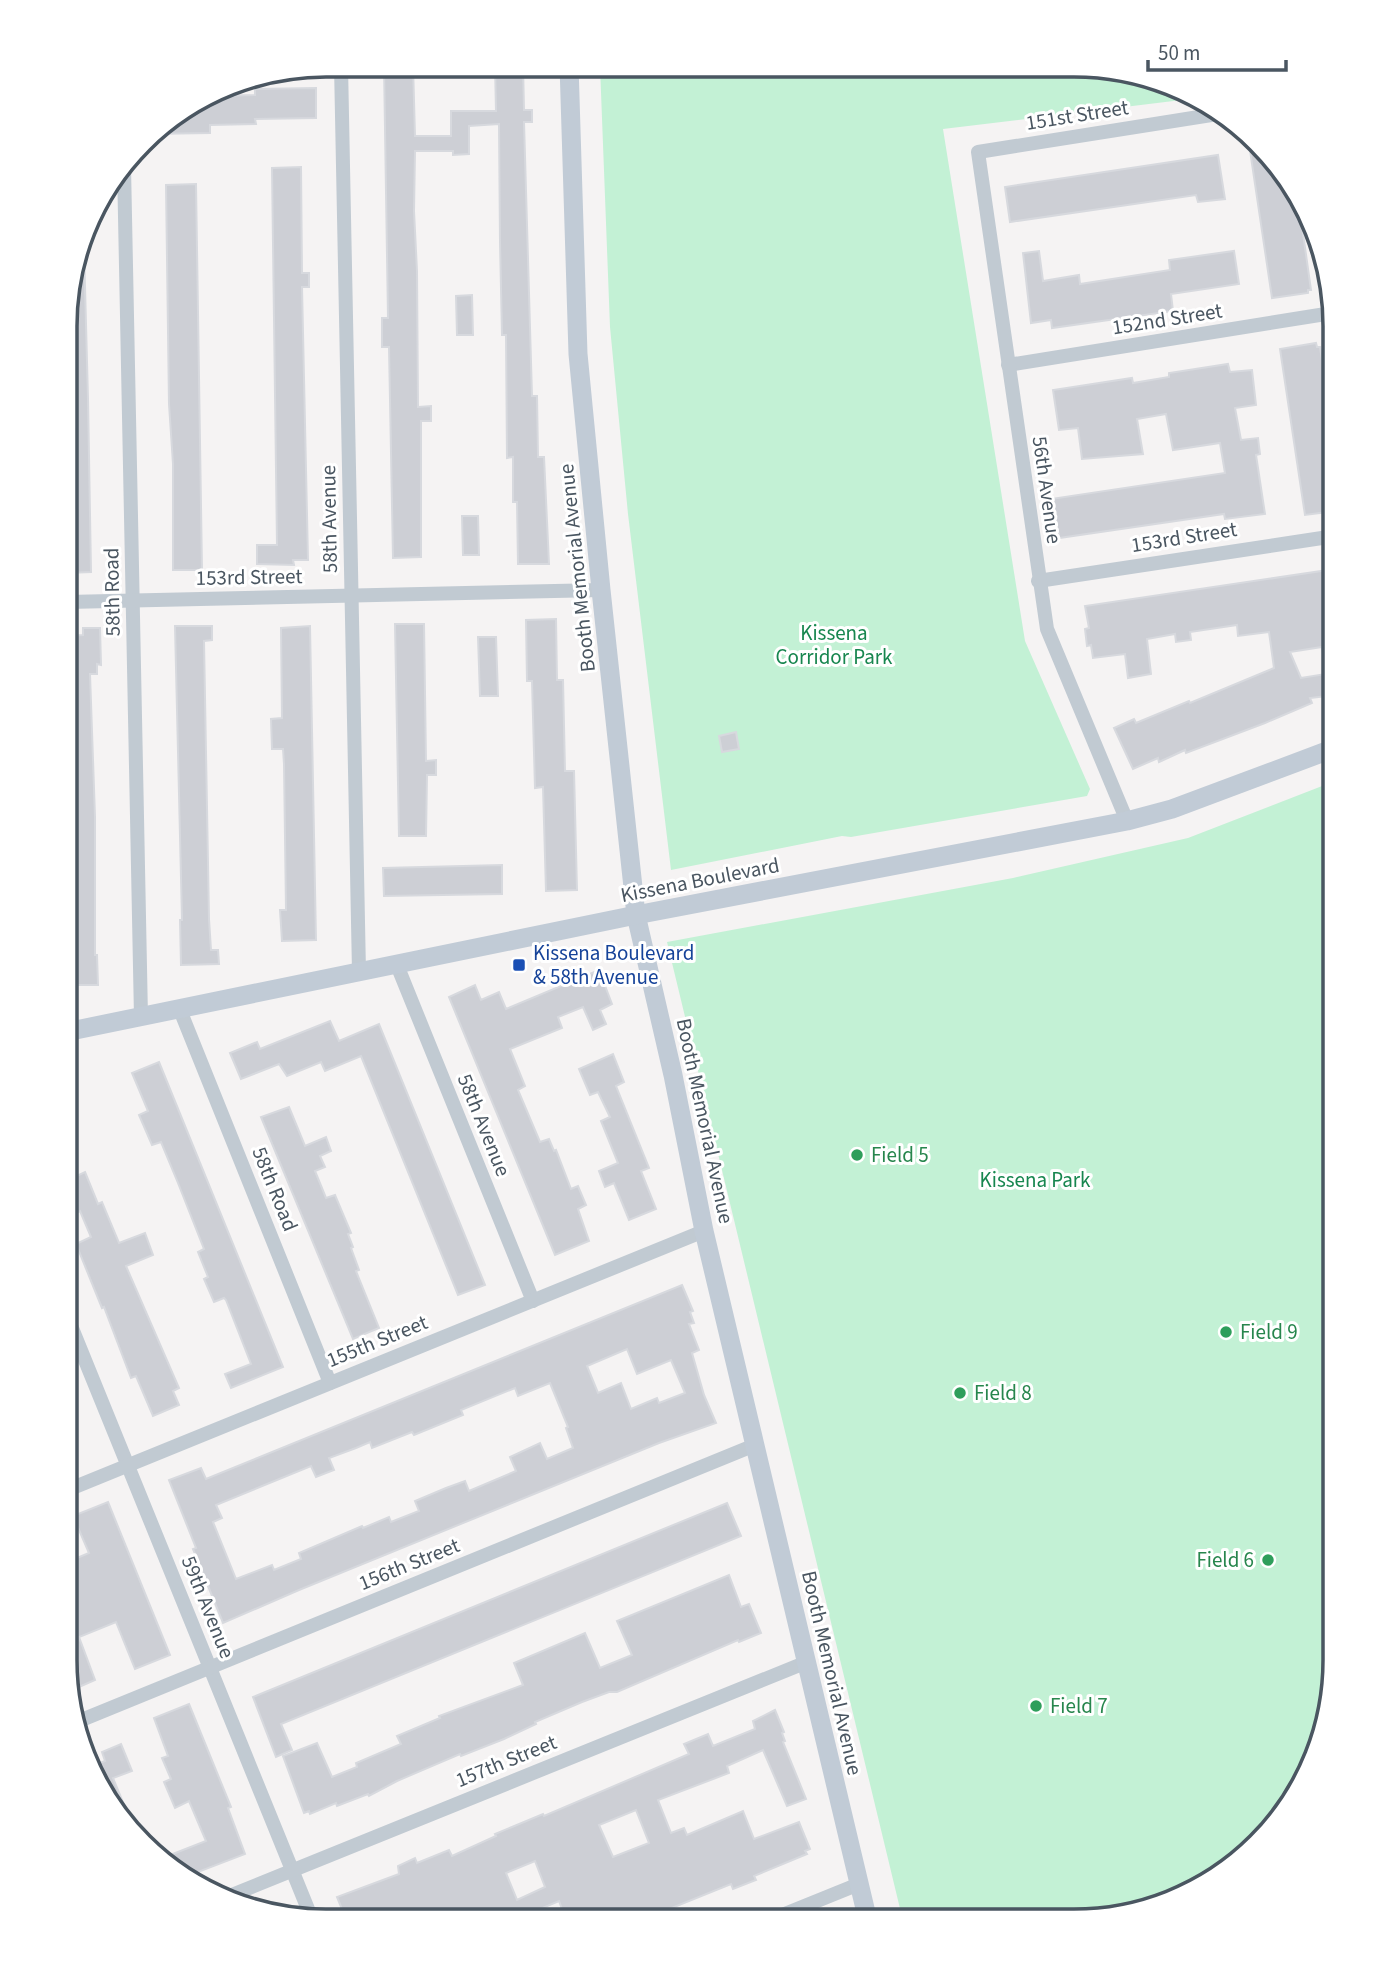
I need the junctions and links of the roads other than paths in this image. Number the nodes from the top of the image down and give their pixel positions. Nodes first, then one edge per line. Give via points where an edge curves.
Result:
1 (341, 78) edge
2 (569, 78) edge
3 (1207, 116) edge
4 (978, 152) joint
5 (124, 180) edge
6 (1322, 315) edge
7 (1008, 365) junction
8 (1323, 538) edge
9 (1038, 580) junction
10 (601, 590) junction
11 (352, 596) junction
12 (133, 600) junction
13 (77, 601) edge
14 (1323, 752) edge
15 (1126, 821) junction
16 (636, 915) junction
17 (397, 965) junction
18 (359, 972) junction
19 (180, 1010) junction
20 (141, 1017) junction
21 (77, 1030) edge
22 (704, 1231) junction
23 (533, 1300) junction
24 (77, 1340) edge
25 (330, 1383) junction
26 (755, 1445) junction
27 (128, 1465) junction
28 (77, 1486) edge
29 (807, 1662) junction
30 (210, 1667) junction
31 (84, 1719) edge
32 (292, 1870) junction
33 (859, 1884) junction
34 (237, 1893) edge
35 (307, 1908) edge
36 (797, 1909) edge
37 (865, 1909) edge

1 - 11 street, 58th Avenue
2 - 10 street, Booth Memorial Avenue via 578,354
3 - 4 street, 151st Street
4 - 7 street, 56th Avenue
5 - 12 street, 58th Road
6 - 7 street, 152nd Street
7 - 9 street, 56th Avenue
8 - 9 street, 153rd Street
9 - 15 street, 56th Avenue via 1047,629
10 - 11 street, 153rd Street
10 - 16 street, Booth Memorial Avenue
11 - 12 street, 153rd Street
11 - 18 street, 58th Avenue
12 - 13 street, 153rd Street
12 - 20 street, 58th Road
14 - 15 street, Kissena Boulevard via 1172,809
15 - 16 street, Kissena Boulevard
16 - 17 street, Kissena Boulevard
16 - 22 street, Booth Memorial Avenue
17 - 18 street, Kissena Boulevard
17 - 23 street, 58th Avenue
18 - 19 street, Kissena Boulevard
19 - 20 street, Kissena Boulevard
19 - 25 street, 58th Road
20 - 21 street, Kissena Boulevard
22 - 23 street, 155th Street
22 - 26 street, Booth Memorial Avenue
23 - 25 street, 155th Street
24 - 27 street, 59th Avenue
25 - 27 street, 155th Street
26 - 29 street, Booth Memorial Avenue
26 - 30 street, 156th Street
27 - 28 street, 155th Street
27 - 30 street, 59th Avenue
29 - 32 street, 157th Street
29 - 33 street, Booth Memorial Avenue
30 - 31 street, 156th Street
30 - 32 street, 59th Avenue
32 - 34 street, 157th Street
32 - 35 street, 59th Avenue
33 - 36 street
33 - 37 street, Booth Memorial Avenue

